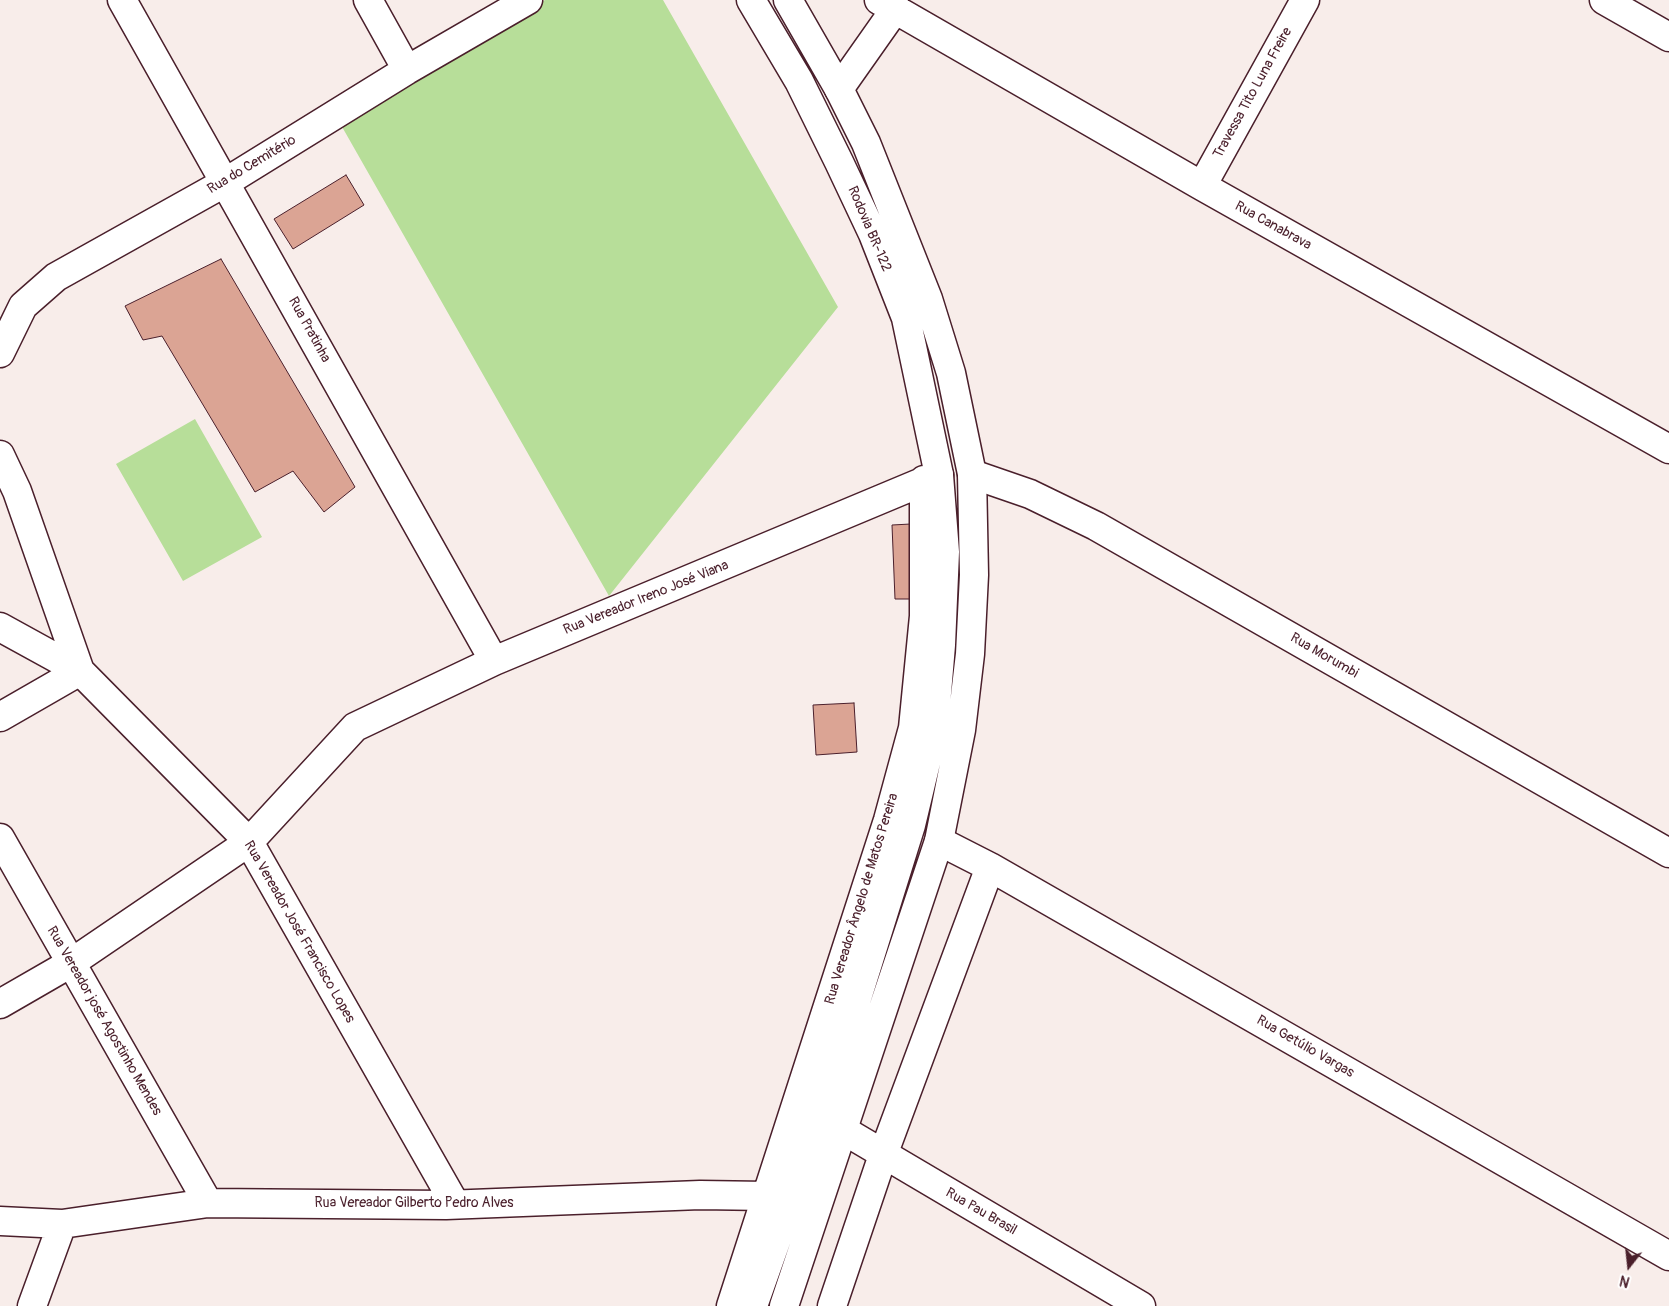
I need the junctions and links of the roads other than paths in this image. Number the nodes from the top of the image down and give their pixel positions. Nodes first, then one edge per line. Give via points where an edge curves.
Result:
1 (122, 0) edge
2 (368, 0) edge
3 (528, 0) edge
4 (751, 0) edge
5 (788, 0) edge
6 (1304, 0) edge
7 (1604, 0) edge
8 (887, 4) edge
9 (1669, 37) edge
10 (407, 70) junction
11 (839, 89) junction
12 (226, 182) junction
13 (1202, 186) junction
14 (0, 353) edge
15 (1669, 449) edge
16 (0, 455) edge
17 (972, 474) junction
18 (932, 478) junction
19 (0, 628) edge
20 (494, 661) junction
21 (80, 671) junction
22 (0, 716) edge
23 (0, 838) edge
24 (939, 840) junction
25 (249, 842) junction
26 (1669, 852) edge
27 (990, 866) junction
28 (71, 964) junction
29 (0, 1004) edge
30 (831, 1125) junction
31 (883, 1154) junction
32 (767, 1196) junction
33 (208, 1203) junction
34 (455, 1204) junction
35 (0, 1222) edge
36 (62, 1224) junction
37 (1669, 1256) edge
38 (32, 1306) edge
39 (731, 1306) edge
40 (753, 1306) edge
41 (784, 1306) edge
42 (832, 1306) edge
43 (1141, 1306) edge

1 - 12 street, Rua Pratinha
2 - 10 street
3 - 10 street, Rua do Cemitério
4 - 18 street, Rodovia BR-122 via 799,81 873,234 906,318
5 - 11 street, Rodovia BR-122
6 - 13 street, Travessa Tito Luna Freire
7 - 9 street
8 - 11 street
8 - 13 street, Rua Canabrava
10 - 12 street, Rua do Cemitério
11 - 17 street, Rodovia BR-122 via 866,143 928,299 951,374
12 - 14 street, Rua do Cemitério via 56,277 23,306
12 - 20 street, Rua Pratinha
13 - 15 street, Rua Canabrava
16 - 21 street via 17,491
17 - 24 street, Rodovia BR-122 via 974,575 970,654 961,730
17 - 26 street, Rua Morumbi via 1038,498 1096,526
18 - 20 street, Rua Vereador Ireno José Viana
18 - 30 street via 945,552 934,729
18 - 32 street, Rua Vereador Ângelo de Matos Pereira via 913,728 888,820
19 - 21 street
20 - 25 street, Rua Vereador Ireno José Viana via 355,727
21 - 22 street
21 - 25 street, Rua Vereador José Francisco Lopes
23 - 28 street, Rua Vereador josé Agostinho Mendes
24 - 27 street, Rua Getúlio Vargas
24 - 30 street, Rodovia BR-122
25 - 28 street
25 - 34 street, Rua Vereador José Francisco Lopes
27 - 31 street
27 - 37 street, Rua Getúlio Vargas
28 - 29 street
28 - 33 street, Rua Vereador josé Agostinho Mendes
30 - 31 street, Rua Pau Brasil
30 - 40 street
30 - 41 street
31 - 42 street
31 - 43 street, Rua Pau Brasil
32 - 34 street, Rua Vereador Gilberto Pedro Alves
32 - 39 street, Rua Vereador Ângelo de Matos Pereira
33 - 34 street, Rua Vereador Gilberto Pedro Alves
33 - 36 street, Rua Vereador Gilberto Pedro Alves
35 - 36 street, Rua Vereador Gilberto Pedro Alves
36 - 38 street

